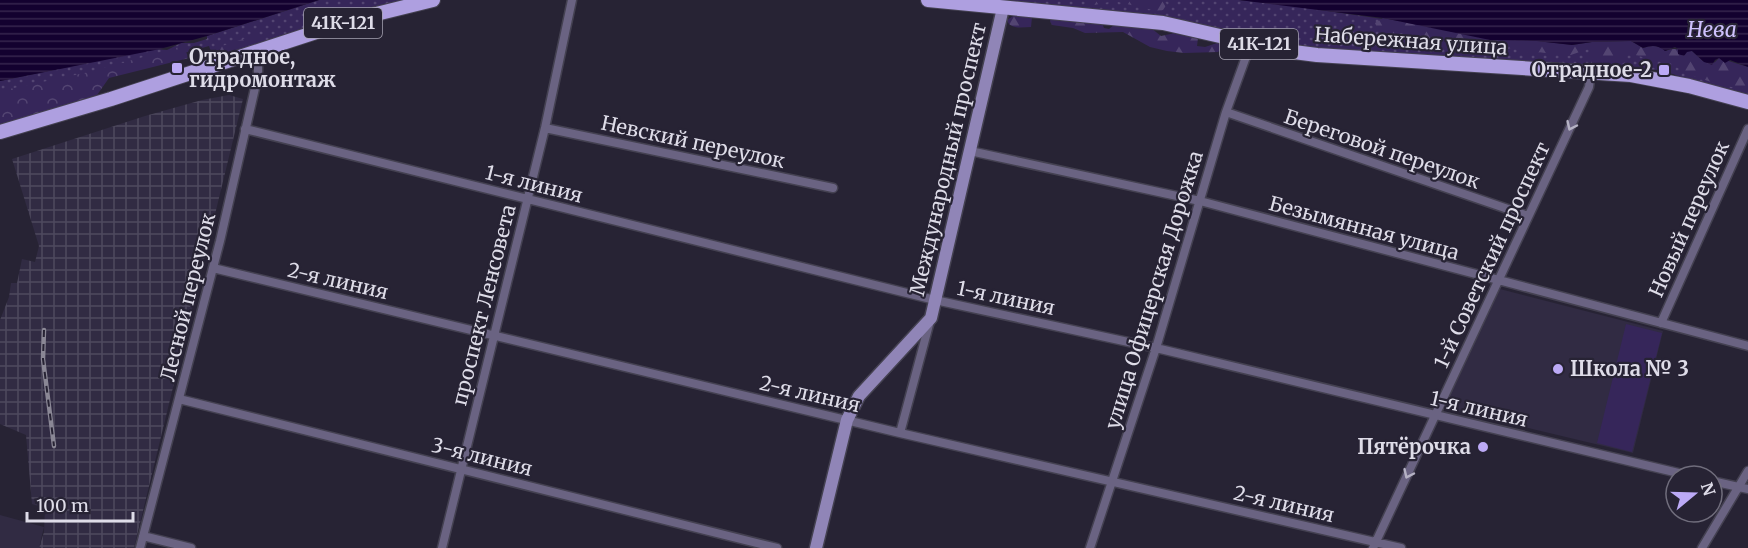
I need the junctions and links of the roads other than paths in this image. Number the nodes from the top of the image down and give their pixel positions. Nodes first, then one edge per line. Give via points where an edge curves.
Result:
1 (433, 0) edge
2 (572, 0) edge
3 (928, 0) edge
4 (1004, 8) junction
5 (1251, 43) junction
6 (255, 52) junction
7 (1591, 72) junction
8 (1748, 102) edge
9 (1226, 112) junction
10 (545, 128) junction
11 (245, 129) junction
12 (1748, 129) edge
13 (0, 132) edge
14 (970, 151) junction
15 (833, 188) dead end
16 (528, 199) junction
17 (1200, 201) junction
18 (1528, 216) junction
19 (213, 268) junction
20 (1499, 281) junction
21 (935, 300) junction
22 (931, 318) junction
23 (1661, 323) junction
24 (494, 336) junction
25 (1748, 346) edge
26 (1156, 348) junction
27 (179, 399) junction
28 (1436, 415) junction
29 (847, 420) junction
30 (900, 433) junction
31 (460, 469) junction
32 (1664, 470) edge
33 (1748, 471) edge
34 (1111, 481) junction
35 (1724, 484) edge
36 (1738, 487) junction
37 (1748, 489) edge
38 (143, 536) junction
39 (1374, 545) edge
40 (140, 548) edge
41 (190, 548) edge
42 (442, 548) edge
43 (777, 548) edge
44 (816, 548) edge
45 (1090, 548) edge
46 (1401, 548) edge
47 (1702, 548) edge

1 - 6 main road, 41К-121 via 383,11
2 - 10 street, проспект Ленсовета
3 - 4 main road, Набережная улица / 41К-121
4 - 5 main road, Набережная улица / 41К-121 via 1163,23
4 - 14 street, Международный проспект
5 - 7 main road, Набережная улица / 41К-121 via 1347,58
5 - 9 street, улица Офицерская Дорожка
6 - 11 street, Лесной переулок via 258,75
6 - 13 main road, 41К-121
7 - 8 main road, Набережная улица / 41К-121 via 1660,79
7 -> 18 street, 1-й Советский проспект via 1589,87
9 - 17 street, улица Офицерская Дорожка
9 - 18 street, Береговой переулок
10 - 15 street, Невский переулок
10 - 16 street, проспект Ленсовета
11 - 16 street, 1-я линия
11 - 19 street, Лесной переулок
12 - 23 street, Новый переулок
14 - 17 street, Безымянная улица
14 - 21 street, Международный проспект
16 - 21 street, 1-я линия
16 - 24 street, проспект Ленсовета
17 - 20 street, Безымянная улица
17 - 26 street, улица Офицерская Дорожка
18 - 20 street, 1-й Советский проспект
19 - 24 street, 2-я линия
19 - 27 street, Лесной переулок
20 - 23 street, Безымянная улица
20 - 28 street, 1-й Советский проспект
21 - 22 street, Международный проспект
21 - 26 street, 1-я линия
22 - 29 street, Международный проспект via 859,396
22 - 30 street, Международный проспект
23 - 25 street, Безымянная улица
24 - 29 street, 2-я линия
24 - 31 street, проспект Ленсовета
26 - 28 street, 1-я линия
26 - 34 street, улица Офицерская Дорожка
27 - 31 street, 3-я линия
27 - 38 street, Лесной переулок
28 - 32 street, 1-я линия
28 -> 39 street, 1-й Советский проспект
29 - 30 street, 2-я линия
29 - 44 street, Международный проспект
30 - 34 street, 2-я линия
31 - 42 street, проспект Ленсовета
31 - 43 street, 3-я линия
33 - 36 street
34 - 39 street, 2-я линия
34 - 45 street, улица Офицерская Дорожка
35 - 36 street
36 - 37 street
36 - 47 street
38 - 40 street, Лесной переулок
38 - 41 street
39 - 46 street, 2-я линия

